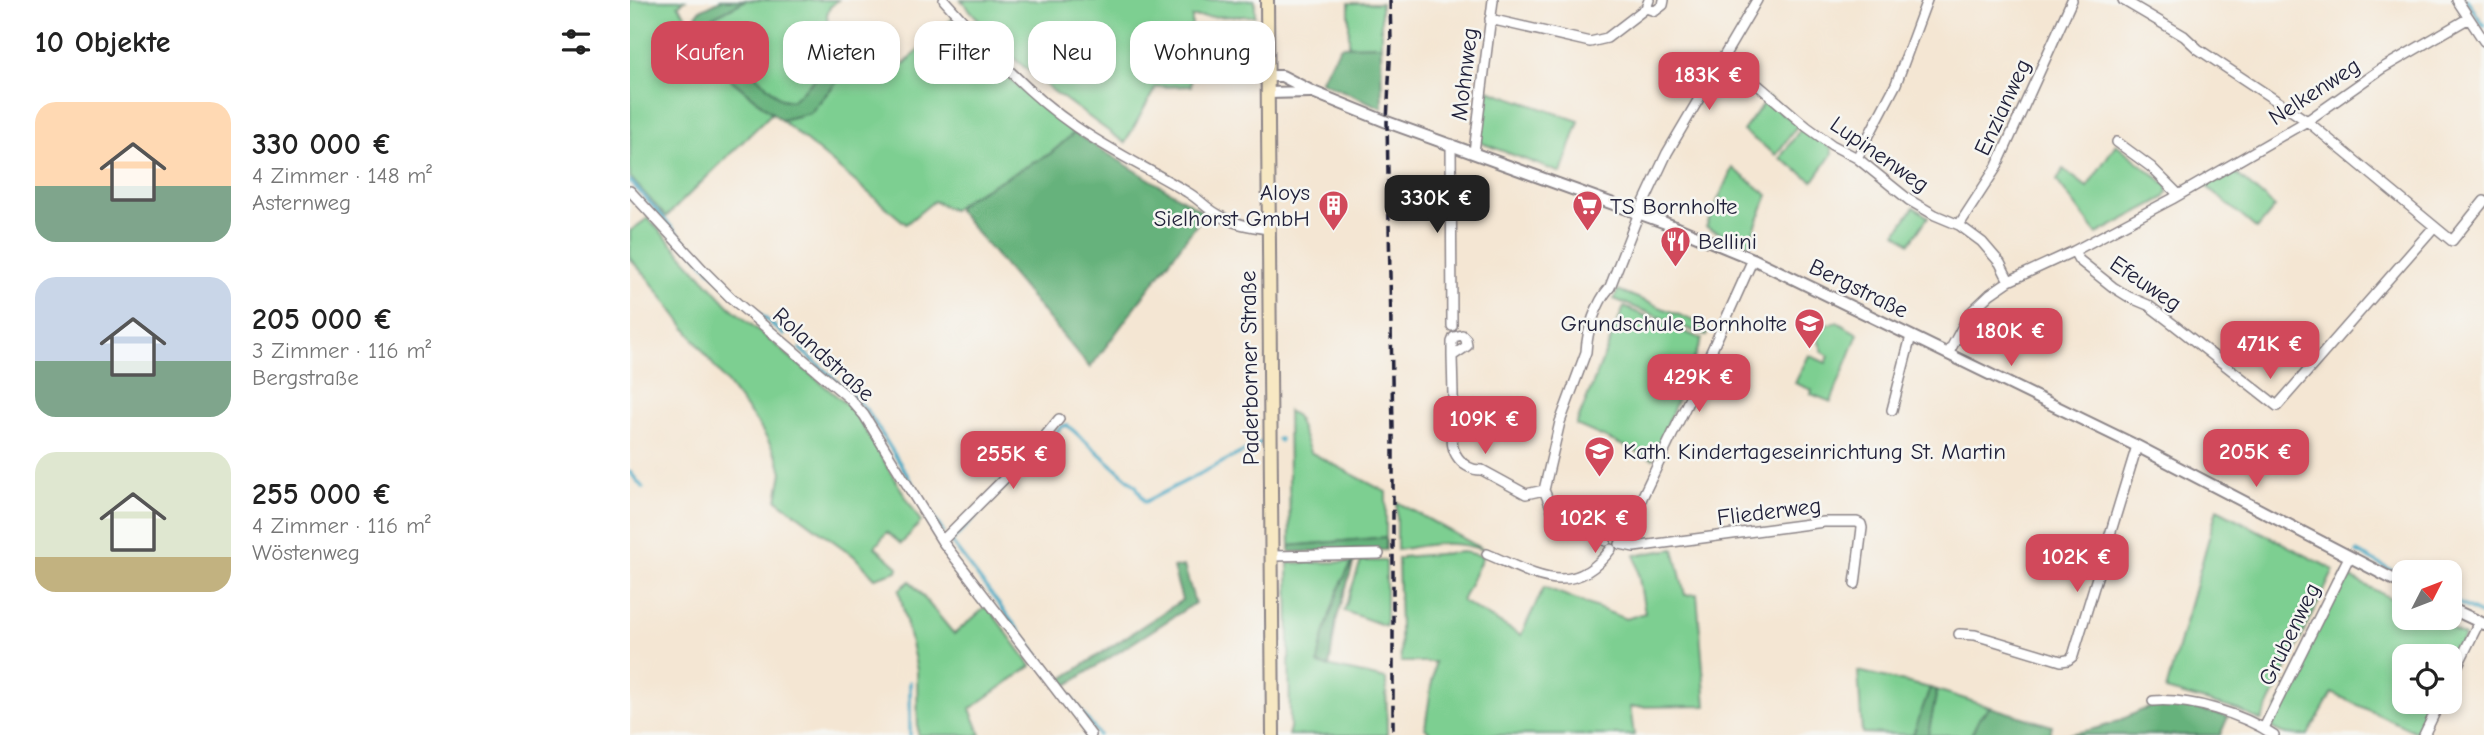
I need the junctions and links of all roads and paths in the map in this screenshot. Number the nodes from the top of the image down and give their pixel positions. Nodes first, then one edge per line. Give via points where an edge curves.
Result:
1 (944, 0) edge
2 (1267, 0) edge
3 (1493, 0) edge
4 (1664, 0) edge
5 (1757, 0) edge
6 (1927, 0) edge
7 (2072, 0) edge
8 (2123, 0) edge
9 (2457, 0) edge
10 (1647, 4) edge
11 (2469, 18) junction
12 (1490, 19) junction
13 (1267, 21) edge
14 (2484, 41) edge
15 (1720, 65) junction
16 (1275, 76) edge
17 (1267, 84) edge
18 (1313, 92) junction
19 (1268, 93) junction
20 (2307, 121) junction
21 (2117, 142) dead end
22 (1451, 144) junction
23 (1474, 152) junction
24 (1857, 158) junction
25 (630, 191) edge
26 (2179, 195) junction
27 (2484, 201) edge
28 (1639, 213) junction
29 (1959, 225) junction
30 (2434, 227) junction
31 (1268, 229) junction
32 (2074, 251) junction
33 (1753, 259) junction
34 (2009, 281) junction
35 (1452, 326) dead end
36 (1911, 336) junction
37 (1948, 355) junction
38 (1452, 356) dead end
39 (1892, 410) dead end
40 (1059, 419) dead end
41 (2137, 446) junction
42 (1544, 489) junction
43 (942, 541) junction
44 (1614, 543) junction
45 (1379, 554) dead end
46 (1487, 554) dead end
47 (1272, 556) junction
48 (2349, 557) junction
49 (2392, 579) edge
50 (1855, 584) dead end
51 (2462, 613) edge
52 (2481, 623) edge
53 (1959, 634) dead end
54 (2462, 659) edge
55 (2153, 701) dead end
56 (2434, 714) edge
57 (2264, 728) junction
58 (1091, 735) edge
59 (1273, 735) edge
60 (2274, 735) edge
61 (2424, 735) edge

1 - 31 street via 998,60 1075,126 1189,193 1217,215
2 - 13 main road, Paderborner Straße
3 - 12 street, Mohnweg
4 - 10 street via 1655,11
5 - 15 street
6 - 24 street via 1896,84
7 - 29 street, Enzianweg via 1996,168
8 - 20 street
9 - 11 street
10 - 12 street via 1607,38 1590,41
11 - 14 street
11 - 20 street, Nelkenweg via 2381,69
12 - 23 street, Mohnweg
15 - 24 street, Lupinenweg via 1759,86 1832,145
15 - 28 street via 1667,153
16 - 18 street, Bergstraße
17 - 19 main road, Paderborner Straße
18 - 19 street, Bergstraße
18 - 22 street, Bergstraße
19 - 31 main road, Paderborner Straße
20 - 26 street, Nelkenweg
20 - 30 street
21 - 26 street
22 - 23 street, Bergstraße
22 - 35 street
23 - 28 street, Bergstraße
24 - 29 street, Lupinenweg via 1909,200
25 - 43 street, Rolandstraße via 730,297 849,398
26 - 32 street, Nelkenweg
27 - 30 street via 2452,241
28 - 33 street, Bergstraße
28 - 42 street via 1586,341
29 - 34 street, Lupinenweg via 2000,262
30 - 32 street, Efeuweg via 2277,406 2148,305 2113,287
31 - 47 main road, Paderborner Straße
32 - 34 street, Nelkenweg
33 - 36 street, Bergstraße
33 - 44 street via 1662,458 1628,527
34 - 37 street, Nelkenweg via 1970,313
36 - 37 street, Bergstraße
36 - 39 street
37 - 41 street, Bergstraße
38 - 42 street via 1452,439 1458,457 1475,471 1482,470 1526,495
40 - 43 street
41 - 48 street, Bergstraße
41 - 53 street via 2073,656 2061,661
42 - 44 street via 1553,512
43 - 58 street, Rolandstraße
44 - 46 street via 1589,571 1559,581
44 - 50 street, Fliederweg via 1634,547 1824,522 1857,522 1862,528
45 - 47 street
47 - 59 main road, Paderborner Straße
48 - 49 street, Bergstraße
48 - 57 street, Grubenweg
51 - 52 street
52 - 54 street
55 - 57 street via 2173,699
56 - 61 street
57 - 60 street

